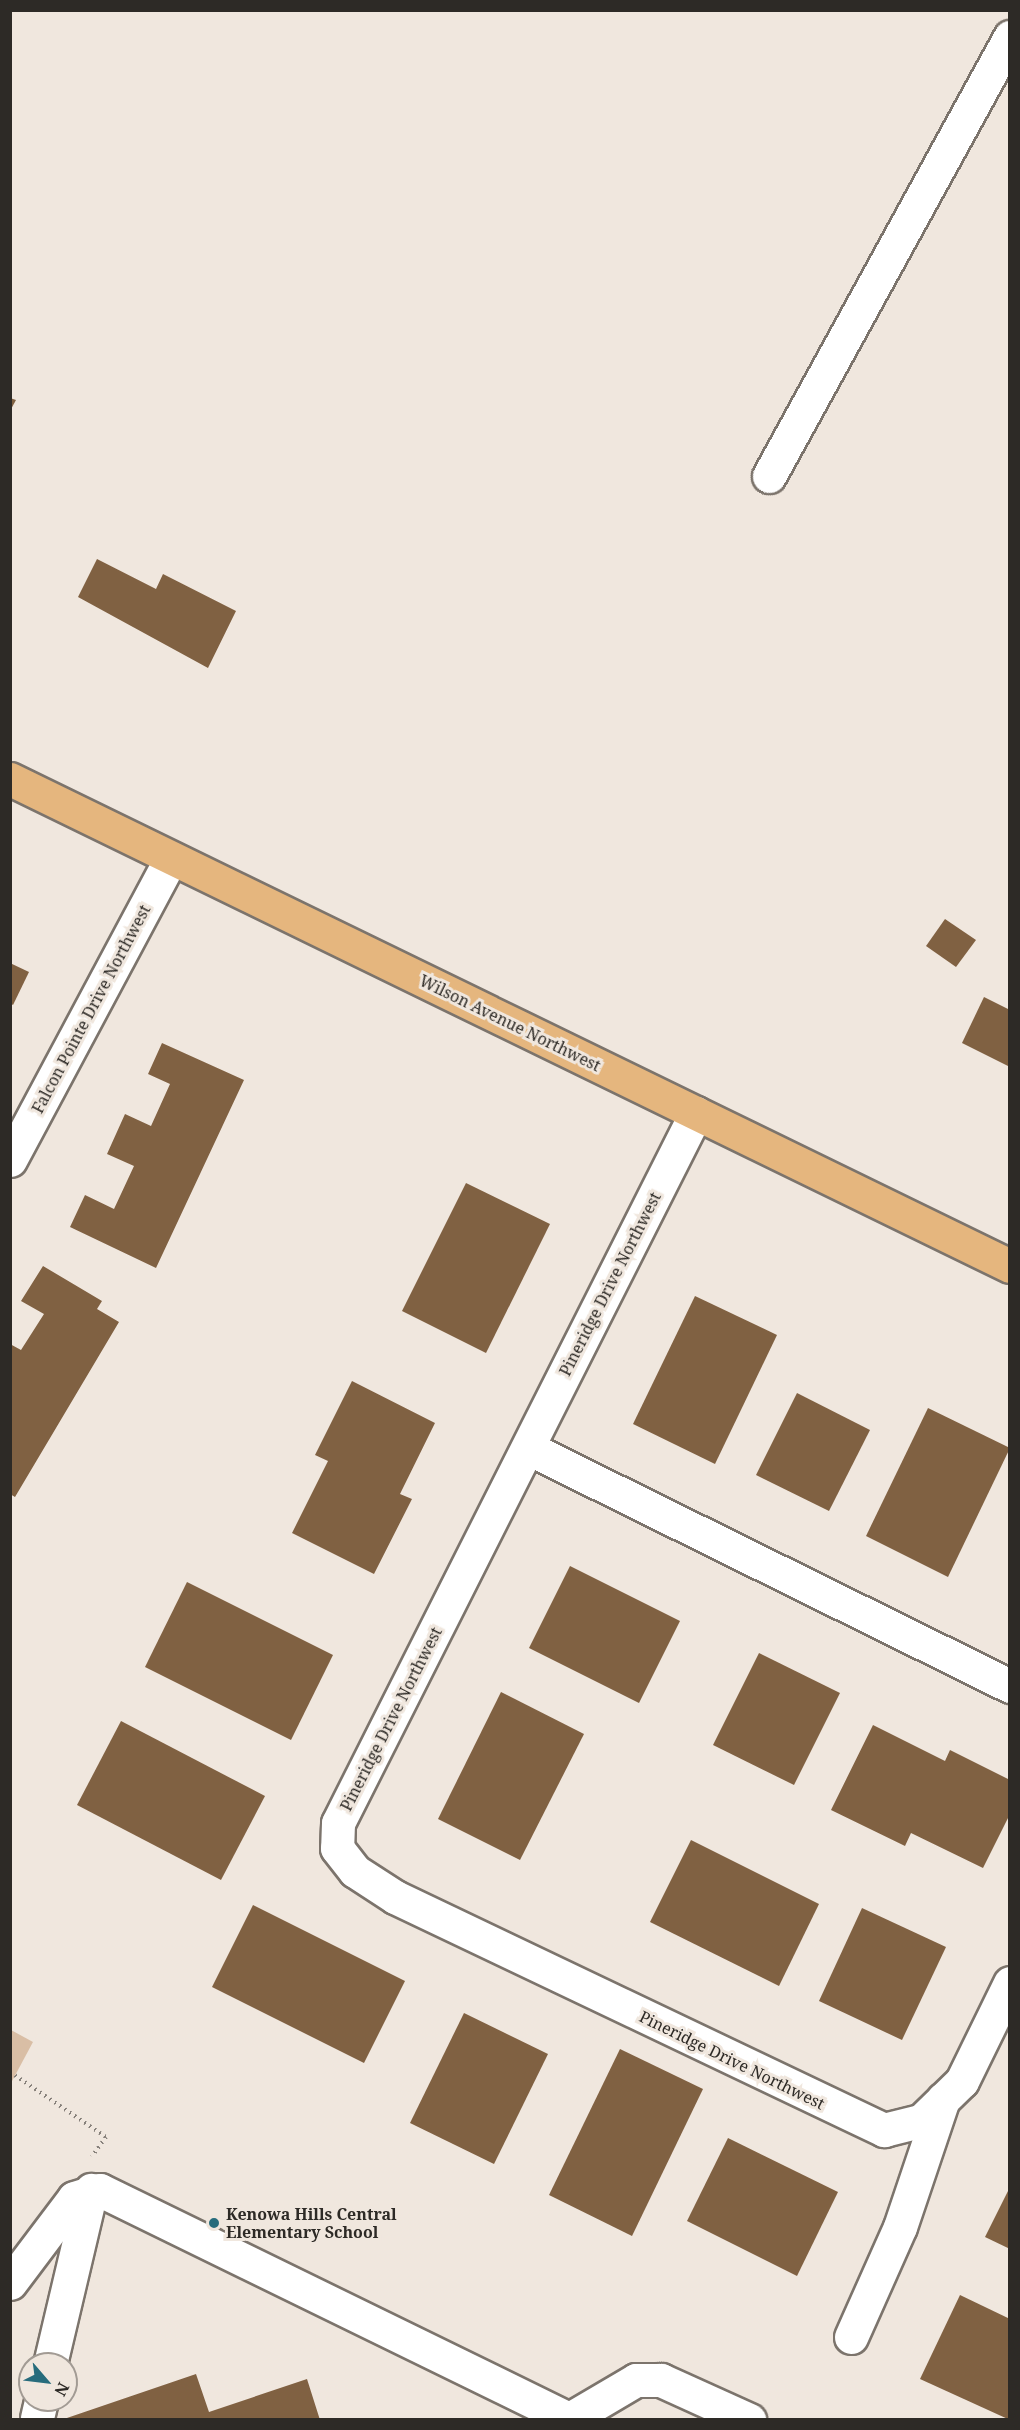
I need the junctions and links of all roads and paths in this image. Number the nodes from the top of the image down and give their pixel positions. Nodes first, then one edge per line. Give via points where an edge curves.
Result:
1 (1010, 37) edge
2 (769, 476) dead end
3 (10, 779) edge
4 (171, 858) junction
5 (696, 1113) junction
6 (10, 1160) edge
7 (1010, 1266) edge
8 (528, 1448) junction
9 (1010, 1686) edge
10 (1010, 1983) edge
11 (10, 2072) edge
12 (943, 2099) junction
13 (89, 2177) junction
14 (10, 2283) edge
15 (851, 2337) dead end
16 (53, 2352) edge
17 (570, 2419) edge
18 (749, 2420) edge

1 - 2 street
3 - 4 main road, Wilson Avenue Northwest
4 - 5 main road, Wilson Avenue Northwest
4 - 6 street, Falcon Pointe Drive Northwest
5 - 7 main road, Wilson Avenue Northwest
5 - 8 street, Pineridge Drive Northwest
8 - 9 street
8 - 12 street, Pineridge Drive Northwest via 338,1823 337,1848 355,1871 396,1897 884,2130 921,2121
10 - 12 street, Pineridge Drive Northwest via 962,2081
11 - 13 path via 106,2137
12 - 15 street via 903,2217
13 - 14 street
13 - 16 street
13 - 17 street
17 - 18 street via 618,2385 652,2380

